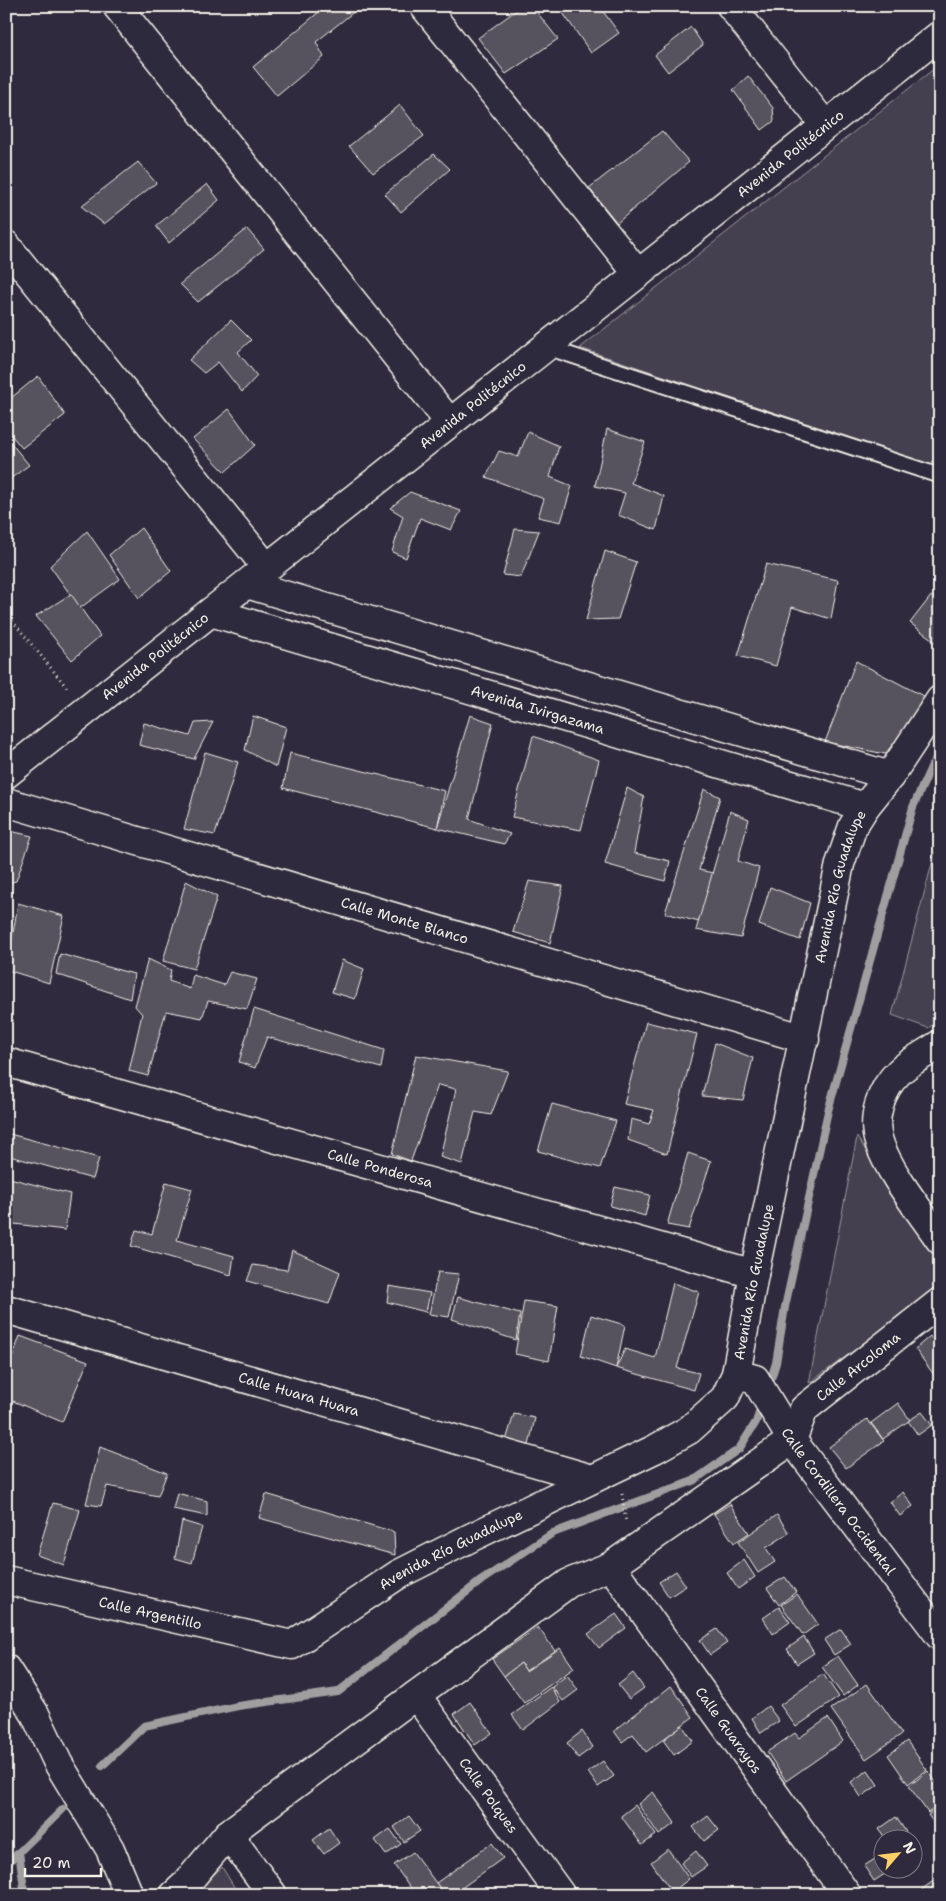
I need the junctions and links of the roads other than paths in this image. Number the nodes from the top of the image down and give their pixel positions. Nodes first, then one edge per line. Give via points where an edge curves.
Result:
1 (117, 6) edge
2 (424, 6) edge
3 (732, 6) edge
4 (940, 35) edge
5 (825, 125) junction
6 (6, 245) edge
7 (638, 274) junction
8 (546, 347) junction
9 (450, 423) junction
10 (940, 476) edge
11 (257, 576) junction
12 (211, 612) junction
13 (940, 700) edge
14 (6, 774) edge
15 (890, 776) junction
16 (6, 802) edge
17 (865, 807) junction
18 (804, 1039) junction
19 (940, 1044) edge
20 (6, 1062) edge
21 (940, 1240) edge
22 (754, 1274) junction
23 (940, 1302) edge
24 (6, 1309) edge
25 (746, 1376) junction
26 (792, 1440) junction
27 (592, 1479) junction
28 (612, 1566) junction
29 (6, 1580) edge
30 (940, 1636) edge
31 (292, 1645) joint
32 (6, 1669) edge
33 (416, 1695) junction
34 (228, 1834) junction
35 (129, 1895) edge
36 (174, 1895) edge
37 (273, 1895) edge
38 (561, 1895) edge
39 (847, 1895) edge

1 - 9 street
2 - 7 street
3 - 5 street
4 - 5 street, Avenida Politécnico
5 - 7 street, Avenida Politécnico
6 - 11 street
7 - 8 street, Avenida Politécnico
8 - 9 street, Avenida Politécnico
8 - 10 lane
9 - 11 street, Avenida Politécnico
11 - 12 street, Avenida Politécnico
11 - 15 street
12 - 14 street, Avenida Politécnico
12 - 17 street, Avenida Ivirgazama
13 - 15 street, Avenida Río Guadalupe
15 - 17 street, Avenida Río Guadalupe
16 - 18 street, Calle Monte Blanco
17 - 18 street, Avenida Río Guadalupe via 853,826 840,864
18 - 22 street, Avenida Río Guadalupe
19 - 21 street via 899,1072 884,1092 877,1114 879,1141 889,1164
20 - 22 street, Calle Ponderosa
22 - 25 street, Avenida Río Guadalupe
23 - 26 street, Calle Arcoloma via 804,1409
24 - 27 street, Calle Huara Huara
25 - 26 street, Calle Cordillera Occidental via 774,1409
25 - 27 street, Avenida Río Guadalupe via 689,1430
26 - 28 street
26 - 30 street, Calle Cordillera Occidental
27 - 31 street, Avenida Río Guadalupe via 399,1574
28 - 33 street via 569,1582
28 - 39 street, Calle Guarayos
29 - 31 street, Calle Argentillo
32 - 35 street via 35,1714 58,1763 110,1849
33 - 34 street
33 - 38 street, Calle Polques
34 - 36 street
34 - 37 street

